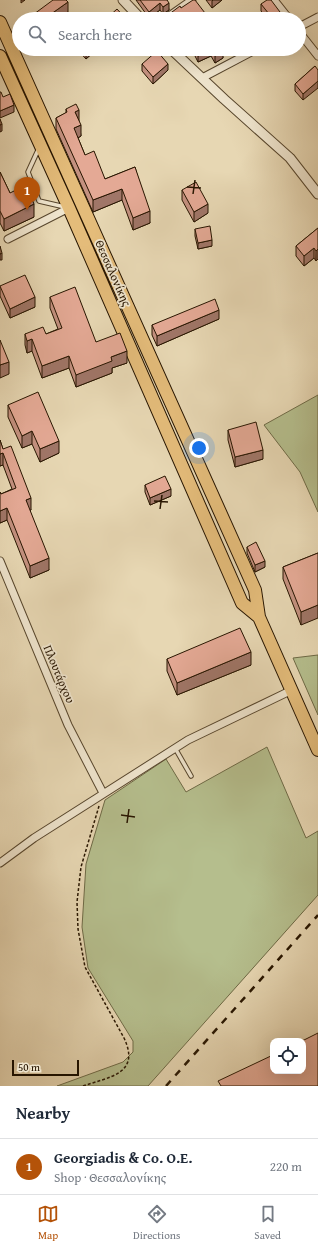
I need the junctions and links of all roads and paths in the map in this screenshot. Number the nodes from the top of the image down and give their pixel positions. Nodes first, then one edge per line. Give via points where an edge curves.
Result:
1 (123, 0) edge
2 (192, 0) edge
3 (274, 0) edge
4 (134, 12) edge
5 (175, 12) edge
6 (283, 12) edge
7 (318, 17) edge
8 (0, 22) edge
9 (306, 23) edge
10 (306, 41) edge
11 (12, 49) edge
12 (0, 56) edge
13 (15, 56) edge
14 (178, 56) edge
15 (244, 56) edge
16 (318, 56) edge
17 (202, 78) junction
18 (40, 145) junction
19 (318, 194) edge
20 (69, 208) junction
21 (8, 239) dead end
22 (0, 561) edge
23 (259, 617) junction
24 (292, 690) junction
25 (175, 748) junction
26 (318, 750) edge
27 (191, 776) dead end
28 (103, 793) junction
29 (0, 863) edge
30 (83, 1086) edge

1 - 4 street
2 - 5 street
3 - 6 street
7 - 9 street
8 - 11 main road, Θεσσαλονίκης
10 - 16 street
12 - 18 main road, Θεσσαλονίκης
13 - 23 main road, Θεσσαλονίκης via 255,590
14 - 17 street
15 - 17 street
17 - 19 street via 290,158
18 - 20 main road, Θεσσαλονίκης
18 - 20 lane via 28,172 40,201
20 - 21 street
20 - 23 main road, Θεσσαλονίκης via 242,603
22 - 28 street, Πλουτάρχου via 68,725
23 - 24 main road
24 - 25 street
24 - 26 main road
25 - 27 lane
25 - 28 street
28 - 29 street
28 - 30 path via 81,868 77,902 78,929 85,967 109,1015 124,1038 130,1057 127,1066 120,1072

